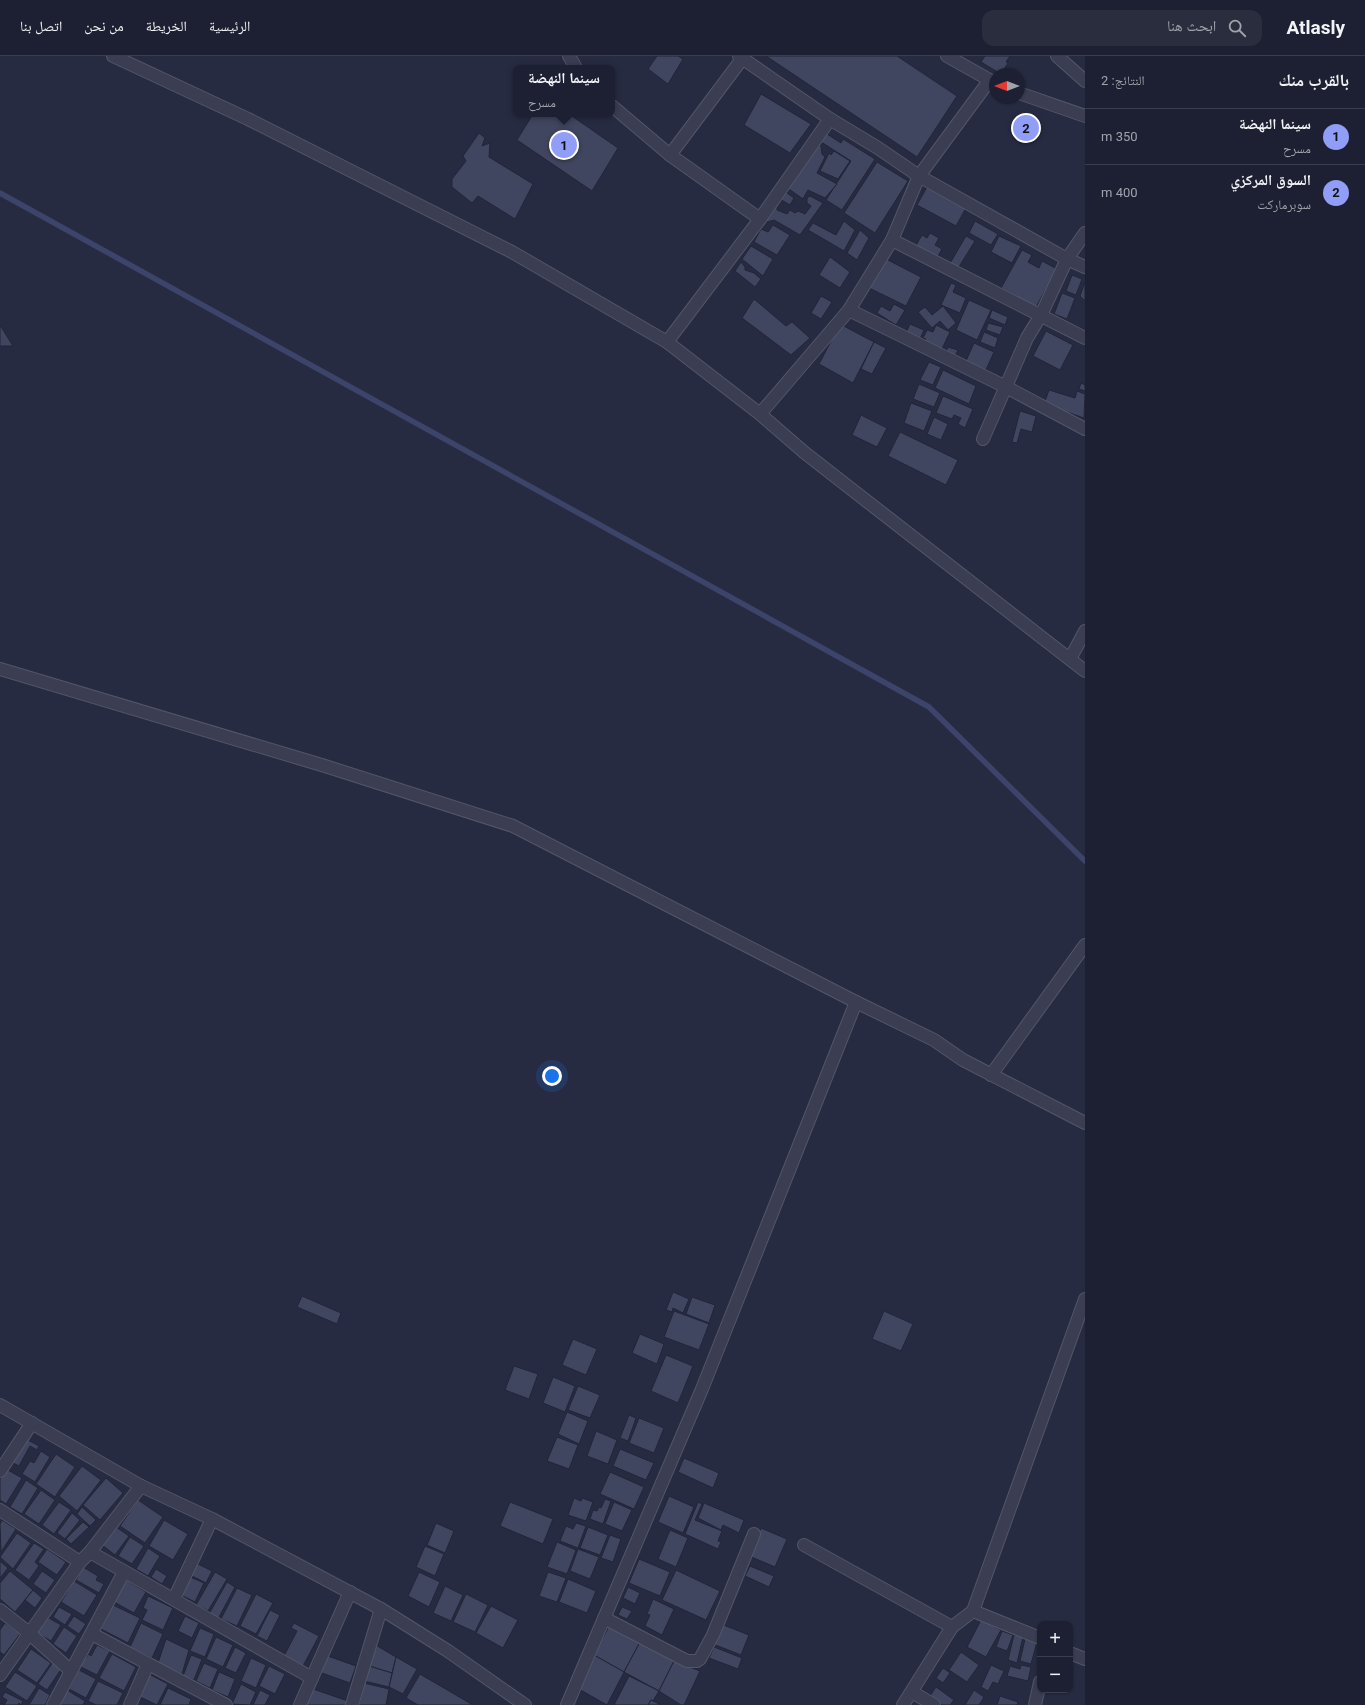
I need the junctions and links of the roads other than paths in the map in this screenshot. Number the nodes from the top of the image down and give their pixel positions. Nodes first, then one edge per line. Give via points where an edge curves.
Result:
1 (113, 56) edge
2 (569, 56) edge
3 (946, 56) edge
4 (1057, 56) edge
5 (740, 58) edge
6 (574, 65) edge
7 (989, 80) edge
8 (1085, 81) edge
9 (989, 86) edge
10 (1025, 95) edge
11 (615, 109) edge
12 (1085, 116) edge
13 (830, 118) junction
14 (670, 155) junction
15 (919, 176) junction
16 (760, 219) junction
17 (1085, 233) edge
18 (892, 240) junction
19 (1067, 259) junction
20 (1085, 267) edge
21 (849, 310) junction
22 (1041, 315) junction
23 (1085, 338) edge
24 (666, 342) junction
25 (1006, 387) junction
26 (760, 414) junction
27 (1085, 429) edge
28 (983, 439) dead end
29 (1085, 631) edge
30 (1070, 659) junction
31 (4, 671) edge
32 (1085, 671) edge
33 (1085, 945) edge
34 (856, 1002) junction
35 (991, 1075) junction
36 (1085, 1123) edge
37 (1085, 1298) edge
38 (0, 1405) edge
39 (32, 1423) junction
40 (0, 1471) edge
41 (141, 1486) junction
42 (0, 1510) edge
43 (212, 1519) junction
44 (754, 1534) dead end
45 (804, 1545) dead end
46 (90, 1552) junction
47 (80, 1562) junction
48 (124, 1572) junction
49 (350, 1592) junction
50 (174, 1599) junction
51 (381, 1609) junction
52 (0, 1610) edge
53 (973, 1611) junction
54 (604, 1618) junction
55 (952, 1627) junction
56 (29, 1633) junction
57 (92, 1634) junction
58 (1037, 1637) edge
59 (1073, 1654) edge
60 (1085, 1659) edge
61 (148, 1664) junction
62 (71, 1670) junction
63 (0, 1675) edge
64 (312, 1678) junction
65 (912, 1692) junction
66 (1038, 1693) edge
67 (53, 1705) edge
68 (130, 1705) edge
69 (226, 1705) edge
70 (300, 1705) edge
71 (352, 1705) edge
72 (525, 1705) edge
73 (567, 1705) edge
74 (903, 1705) edge
75 (934, 1705) edge
76 (1035, 1705) edge

1 - 24 street via 248,118 512,252
2 - 6 street
3 - 7 street
4 - 8 street
5 - 13 street
5 - 14 street
9 - 15 street
10 - 12 street
11 - 14 street
13 - 15 street
13 - 16 street
14 - 16 street
15 - 18 street
15 - 19 street
16 - 24 street
17 - 19 street
18 - 21 street
18 - 22 street
19 - 20 street
19 - 22 street
21 - 25 street
21 - 26 street
22 - 23 street
22 - 25 street via 1027,338
24 - 26 street
25 - 27 street
25 - 28 street
26 - 30 street via 805,453
29 - 30 street
30 - 32 street
31 - 34 street via 325,766 513,826
33 - 35 street
34 - 35 street via 934,1040
34 - 54 street via 702,1389
35 - 36 street
37 - 53 street
38 - 39 street
39 - 40 street
39 - 41 street
41 - 43 street
41 - 46 street
42 - 47 street
43 - 49 street
43 - 50 street
44 - 54 street via 713,1635 697,1661 687,1661
45 - 55 street
46 - 47 street
46 - 48 street
47 - 56 street
48 - 50 street
48 - 57 street
49 - 51 street
49 - 64 street
50 - 64 street
51 - 71 street
51 - 72 street via 448,1651
52 - 56 street
53 - 55 street
53 - 58 street
54 - 73 street
55 - 65 street
56 - 62 street
56 - 63 street
57 - 61 street
57 - 62 street
59 - 60 street
61 - 68 street
61 - 69 street
62 - 67 street
64 - 70 street
65 - 74 street
65 - 75 street
66 - 76 street

